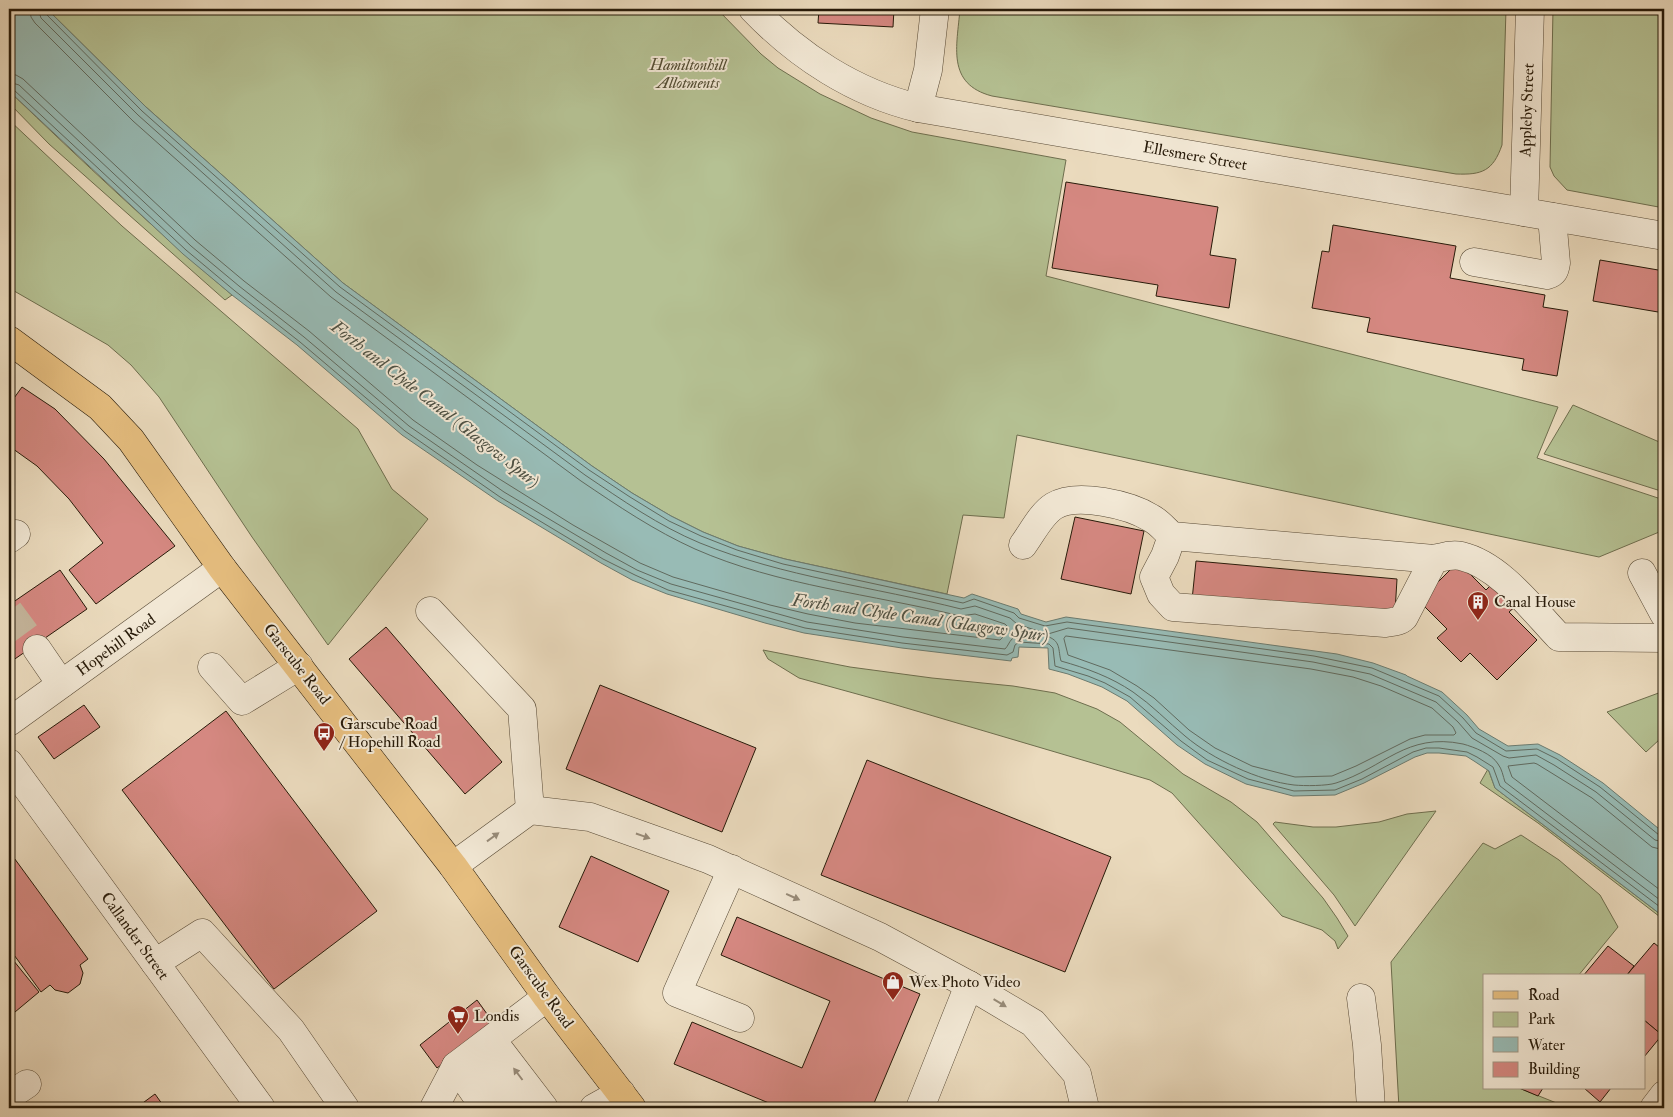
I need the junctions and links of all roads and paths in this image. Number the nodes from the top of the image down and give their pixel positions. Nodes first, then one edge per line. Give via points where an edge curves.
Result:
1 (753, 9) edge
2 (935, 9) edge
3 (1530, 9) edge
4 (918, 108) junction
5 (1524, 212) junction
6 (1552, 217) junction
7 (1664, 236) edge
8 (1474, 262) dead end
9 (9, 340) edge
10 (1172, 536) junction
11 (1023, 545) dead end
12 (1434, 558) junction
13 (222, 568) junction
14 (1642, 573) dead end
15 (430, 612) dead end
16 (1664, 614) edge
17 (1664, 638) edge
18 (38, 649) tunnel mouth
19 (299, 666) junction
20 (212, 667) dead end
21 (61, 684) junction
22 (9, 722) edge
23 (9, 763) edge
24 (530, 810) junction
25 (453, 866) junction
26 (732, 869) junction
27 (155, 963) junction
28 (969, 985) junction
29 (547, 997) junction
30 (1361, 998) dead end
31 (740, 1018) dead end
32 (474, 1053) junction
33 (1664, 1095) edge
34 (626, 1101) edge
35 (261, 1108) edge
36 (345, 1108) edge
37 (434, 1108) edge
38 (485, 1108) edge
39 (515, 1108) edge
40 (544, 1108) edge
41 (594, 1108) edge
42 (920, 1108) edge
43 (1084, 1108) edge
44 (1371, 1108) edge
45 (1654, 1108) edge

1 - 4 street, Ellesmere Street via 799,49 851,84
2 - 4 street via 930,60
3 - 5 street, Appleby Street
4 - 5 street, Ellesmere Street
5 - 6 street, Ellesmere Street
6 - 7 street, Ellesmere Street
6 - 8 street via 1556,263 1552,274
9 - 13 main road, Garscube Road via 100,407 131,440
10 - 11 street via 1154,519 1138,511 1080,499 1055,505 1047,511
10 - 12 street
10 - 12 street via 1154,576 1161,594 1173,607 1385,623 1400,621
12 - 17 street via 1461,556 1498,574 1559,637
13 - 19 main road, Garscube Road
13 - 21 street, Hopehill Road
14 - 16 street
15 - 24 street via 522,709
18 - 21 street
19 - 20 street via 242,701
19 - 25 main road, Garscube Road
21 - 22 street, Hopehill Road
23 - 27 street, Callander Street
25 -> 24 street
24 -> 26 street via 590,817
25 - 29 main road, Garscube Road
26 -> 28 street via 880,937
26 - 31 street via 677,993
27 - 35 street, Callander Street
27 - 36 street via 202,933 291,1030
28 - 42 street
28 -> 43 street via 1033,1023 1077,1074
29 - 32 street
29 - 34 main road, Garscube Road
30 - 44 street
32 - 37 street
32 - 38 street
32 - 39 street
40 -> 32 street
33 - 45 street
34 - 41 street

